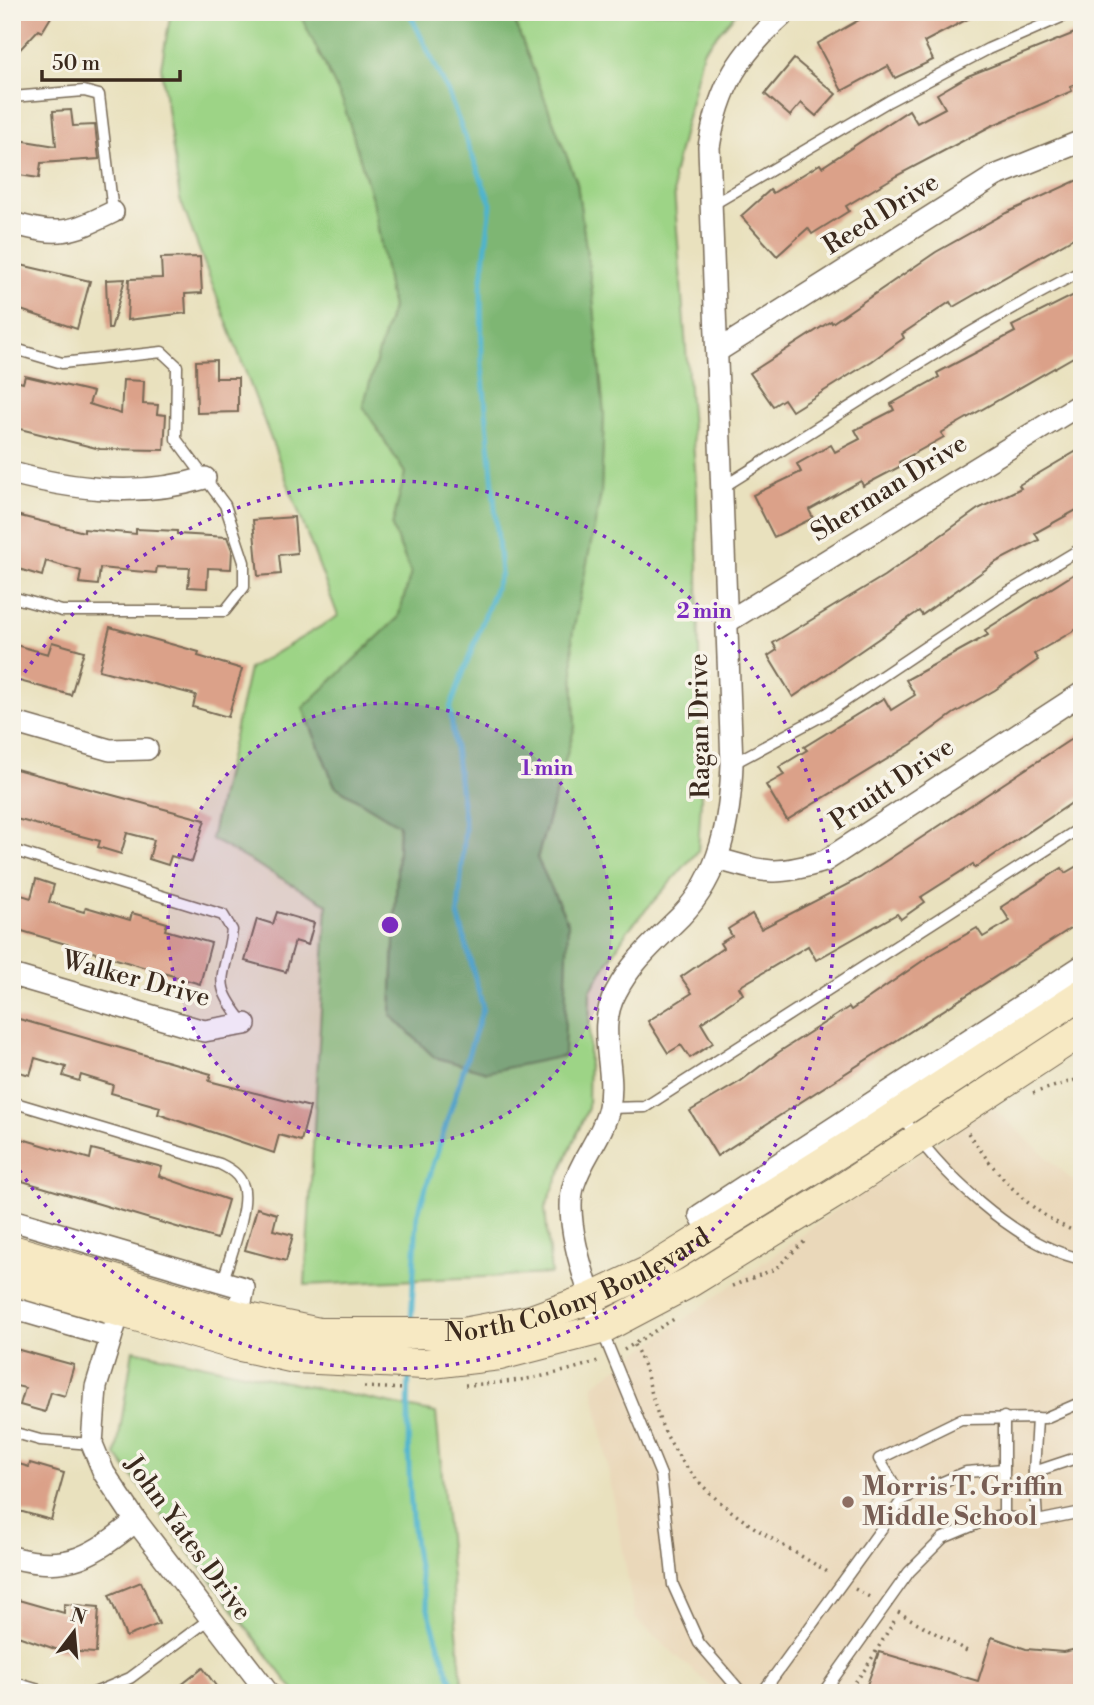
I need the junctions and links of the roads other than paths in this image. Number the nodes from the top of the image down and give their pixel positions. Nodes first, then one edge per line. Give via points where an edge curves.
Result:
1 (786, 12) edge
2 (1073, 12) edge
3 (12, 97) edge
4 (1082, 141) edge
5 (712, 205) junction
6 (113, 212) joint
7 (12, 223) edge
8 (1082, 271) edge
9 (12, 348) edge
10 (719, 350) junction
11 (1082, 403) edge
12 (12, 473) edge
13 (205, 478) junction
14 (723, 487) junction
15 (1082, 548) edge
16 (12, 597) edge
17 (727, 622) junction
18 (1082, 693) edge
19 (12, 722) edge
20 (147, 749) dead end
21 (732, 764) junction
22 (1082, 827) edge
23 (12, 850) edge
24 (718, 859) junction
25 (1082, 966) edge
26 (12, 975) edge
27 (1082, 995) edge
28 (245, 1024) joint
29 (1082, 1031) edge
30 (12, 1102) edge
31 (609, 1108) junction
32 (900, 1111) junction
33 (916, 1137) junction
34 (12, 1220) edge
35 (711, 1233) junction
36 (12, 1250) edge
37 (1082, 1259) edge
38 (12, 1280) edge
39 (223, 1281) junction
40 (591, 1298) junction
41 (12, 1308) edge
42 (119, 1311) junction
43 (238, 1316) junction
44 (601, 1329) junction
45 (1082, 1402) edge
46 (1004, 1417) junction
47 (1037, 1418) junction
48 (12, 1432) edge
49 (92, 1444) junction
50 (1082, 1456) edge
51 (1004, 1469) junction
52 (1034, 1472) junction
53 (903, 1499) junction
54 (1082, 1512) edge
55 (1004, 1517) junction
56 (136, 1521) junction
57 (1037, 1521) junction
58 (12, 1557) edge
59 (211, 1618) junction
60 (12, 1682) edge
61 (49, 1693) edge
62 (94, 1693) edge
63 (268, 1693) edge
64 (742, 1693) edge
65 (762, 1693) edge
66 (823, 1693) edge

1 - 5 street, Ragan Drive via 757,38 722,90 709,147
2 - 5 lane via 988,49 889,101
3 - 6 lane via 84,90 99,95
4 - 10 street, Reed Drive via 995,176
5 - 10 street, Ragan Drive
6 - 7 street via 81,228 55,233
8 - 14 lane
9 - 13 lane via 62,363 162,352 177,366 176,439
10 - 14 street, Ragan Drive
11 - 17 street, Sherman Drive
12 - 13 street via 87,488 174,487
13 - 16 lane via 225,505 244,562 244,587 225,611 62,611
14 - 17 street, Ragan Drive
15 - 21 lane via 998,598 827,713
17 - 21 street, Ragan Drive
18 - 24 street, Pruitt Drive via 825,861 787,872 761,871
19 - 20 street via 110,750
21 - 24 street, Ragan Drive via 730,807
22 - 31 lane via 645,1107
23 - 28 lane via 223,915 233,930 220,985
24 - 31 street, Ragan Drive via 703,888 634,961 614,995 605,1033 612,1070
25 - 35 street via 700,1215
26 - 28 street, Walker Drive via 204,1031
27 - 32 main road, North Colony Boulevard
29 - 33 main road, North Colony Boulevard
30 - 39 lane via 235,1172 243,1187 244,1203
31 - 40 street, Ragan Drive via 573,1185 574,1234
32 - 33 lane
32 - 35 main road, North Colony Boulevard
33 - 37 lane via 1018,1233
33 - 44 main road, North Colony Boulevard via 690,1282
34 - 39 street
35 - 40 main road, North Colony Boulevard via 649,1271
36 - 42 main road, North Colony Boulevard
38 - 42 main road, North Colony Boulevard
39 - 43 street via 244,1288
40 - 43 main road, North Colony Boulevard via 531,1320 463,1333 319,1333
40 - 44 street, Ragan Drive
41 - 42 street
42 - 43 main road, North Colony Boulevard
42 - 44 main road, North Colony Boulevard via 295,1358 359,1362 424,1364 500,1355
42 - 49 street, John Yates Drive via 96,1387
44 - 64 lane via 661,1475 673,1585 699,1643
45 - 47 lane
46 - 47 lane
46 - 51 lane
46 - 53 lane via 961,1419 879,1459
47 - 52 lane
48 - 49 lane via 40,1440
49 - 56 street, John Yates Drive via 104,1473
50 - 52 lane
51 - 53 lane via 966,1472
51 - 55 lane
52 - 57 lane
53 - 65 lane
54 - 57 lane
55 - 57 lane
55 - 66 lane via 996,1516 943,1538 909,1572
56 - 58 street via 75,1561 51,1565
56 - 59 street, John Yates Drive
59 - 62 lane via 130,1678
59 - 63 street, John Yates Drive
60 - 61 lane

